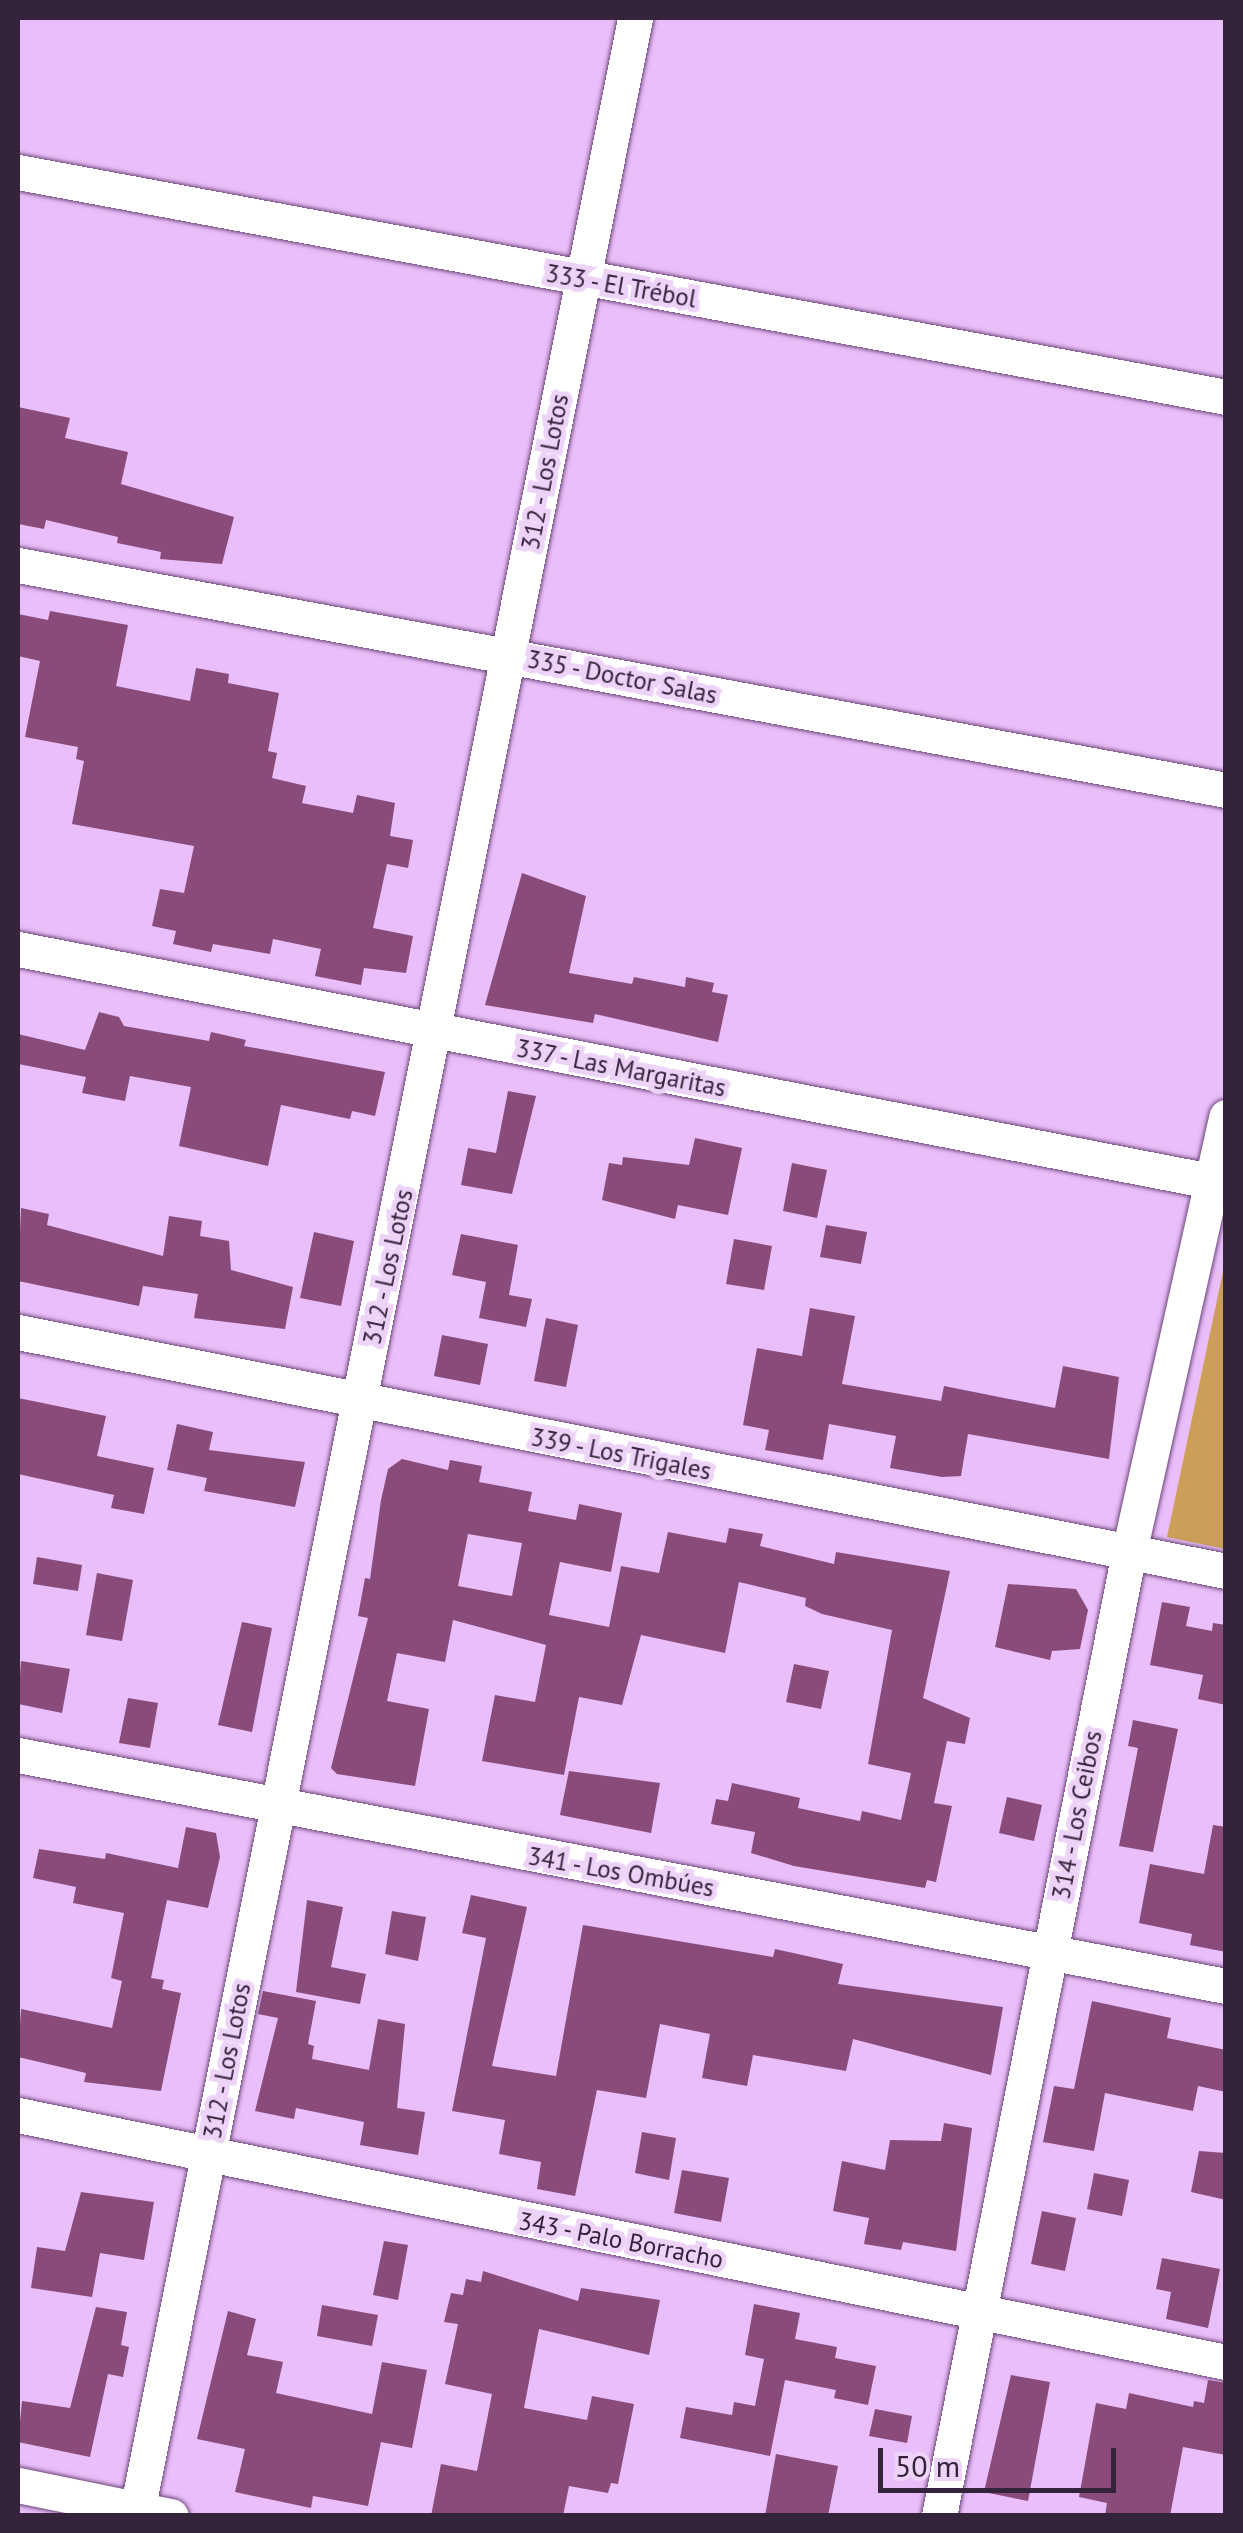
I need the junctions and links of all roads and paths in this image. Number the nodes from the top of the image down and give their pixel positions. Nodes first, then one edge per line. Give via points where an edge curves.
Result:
1 (635, 18) edge
2 (18, 172) edge
3 (582, 279) junction
4 (1226, 397) edge
5 (18, 565) edge
6 (511, 656) junction
7 (1226, 790) edge
8 (18, 949) edge
9 (437, 1032) junction
10 (1226, 1118) edge
11 (1219, 1183) edge
12 (18, 1332) edge
13 (360, 1403) junction
14 (1128, 1552) junction
15 (1226, 1572) edge
16 (18, 1754) edge
17 (277, 1810) junction
18 (1051, 1950) junction
19 (1226, 1986) edge
20 (18, 2115) edge
21 (208, 2157) junction
22 (978, 2312) junction
23 (1226, 2362) edge
24 (18, 2484) edge
25 (148, 2513) edge
26 (939, 2516) edge

1 - 3 street, 312 - Los Lotos
2 - 3 street, 333 - El Trébol
3 - 4 street, 333 - El Trébol
3 - 6 street, 312 - Los Lotos
5 - 6 street, 335 - Doctor Salas
6 - 7 street, 335 - Doctor Salas
6 - 9 street, 312 - Los Lotos
8 - 9 street, 337 - Las Margaritas
9 - 11 street, 337 - Las Margaritas
9 - 13 street, 312 - Los Lotos
10 - 11 street, 314 - Los Ceibos
11 - 14 street, 314 - Los Ceibos
12 - 13 street, 339 - Los Trigales
13 - 14 street, 339 - Los Trigales
13 - 17 street, 312 - Los Lotos
14 - 15 street, 339 - Los Trigales
14 - 18 street, 314 - Los Ceibos
16 - 17 street, 341 - Los Ombúes
17 - 18 street, 341 - Los Ombúes
17 - 21 street, 312 - Los Lotos
18 - 19 street, 341 - Los Ombúes
18 - 22 street, 314 - Los Ceibos
20 - 21 street, 343 - Palo Borracho
21 - 22 street, 343 - Palo Borracho
21 - 25 street, 312 - Los Lotos
22 - 23 street, 343 - Palo Borracho
22 - 26 street, 314 - Los Ceibos
24 - 25 street

